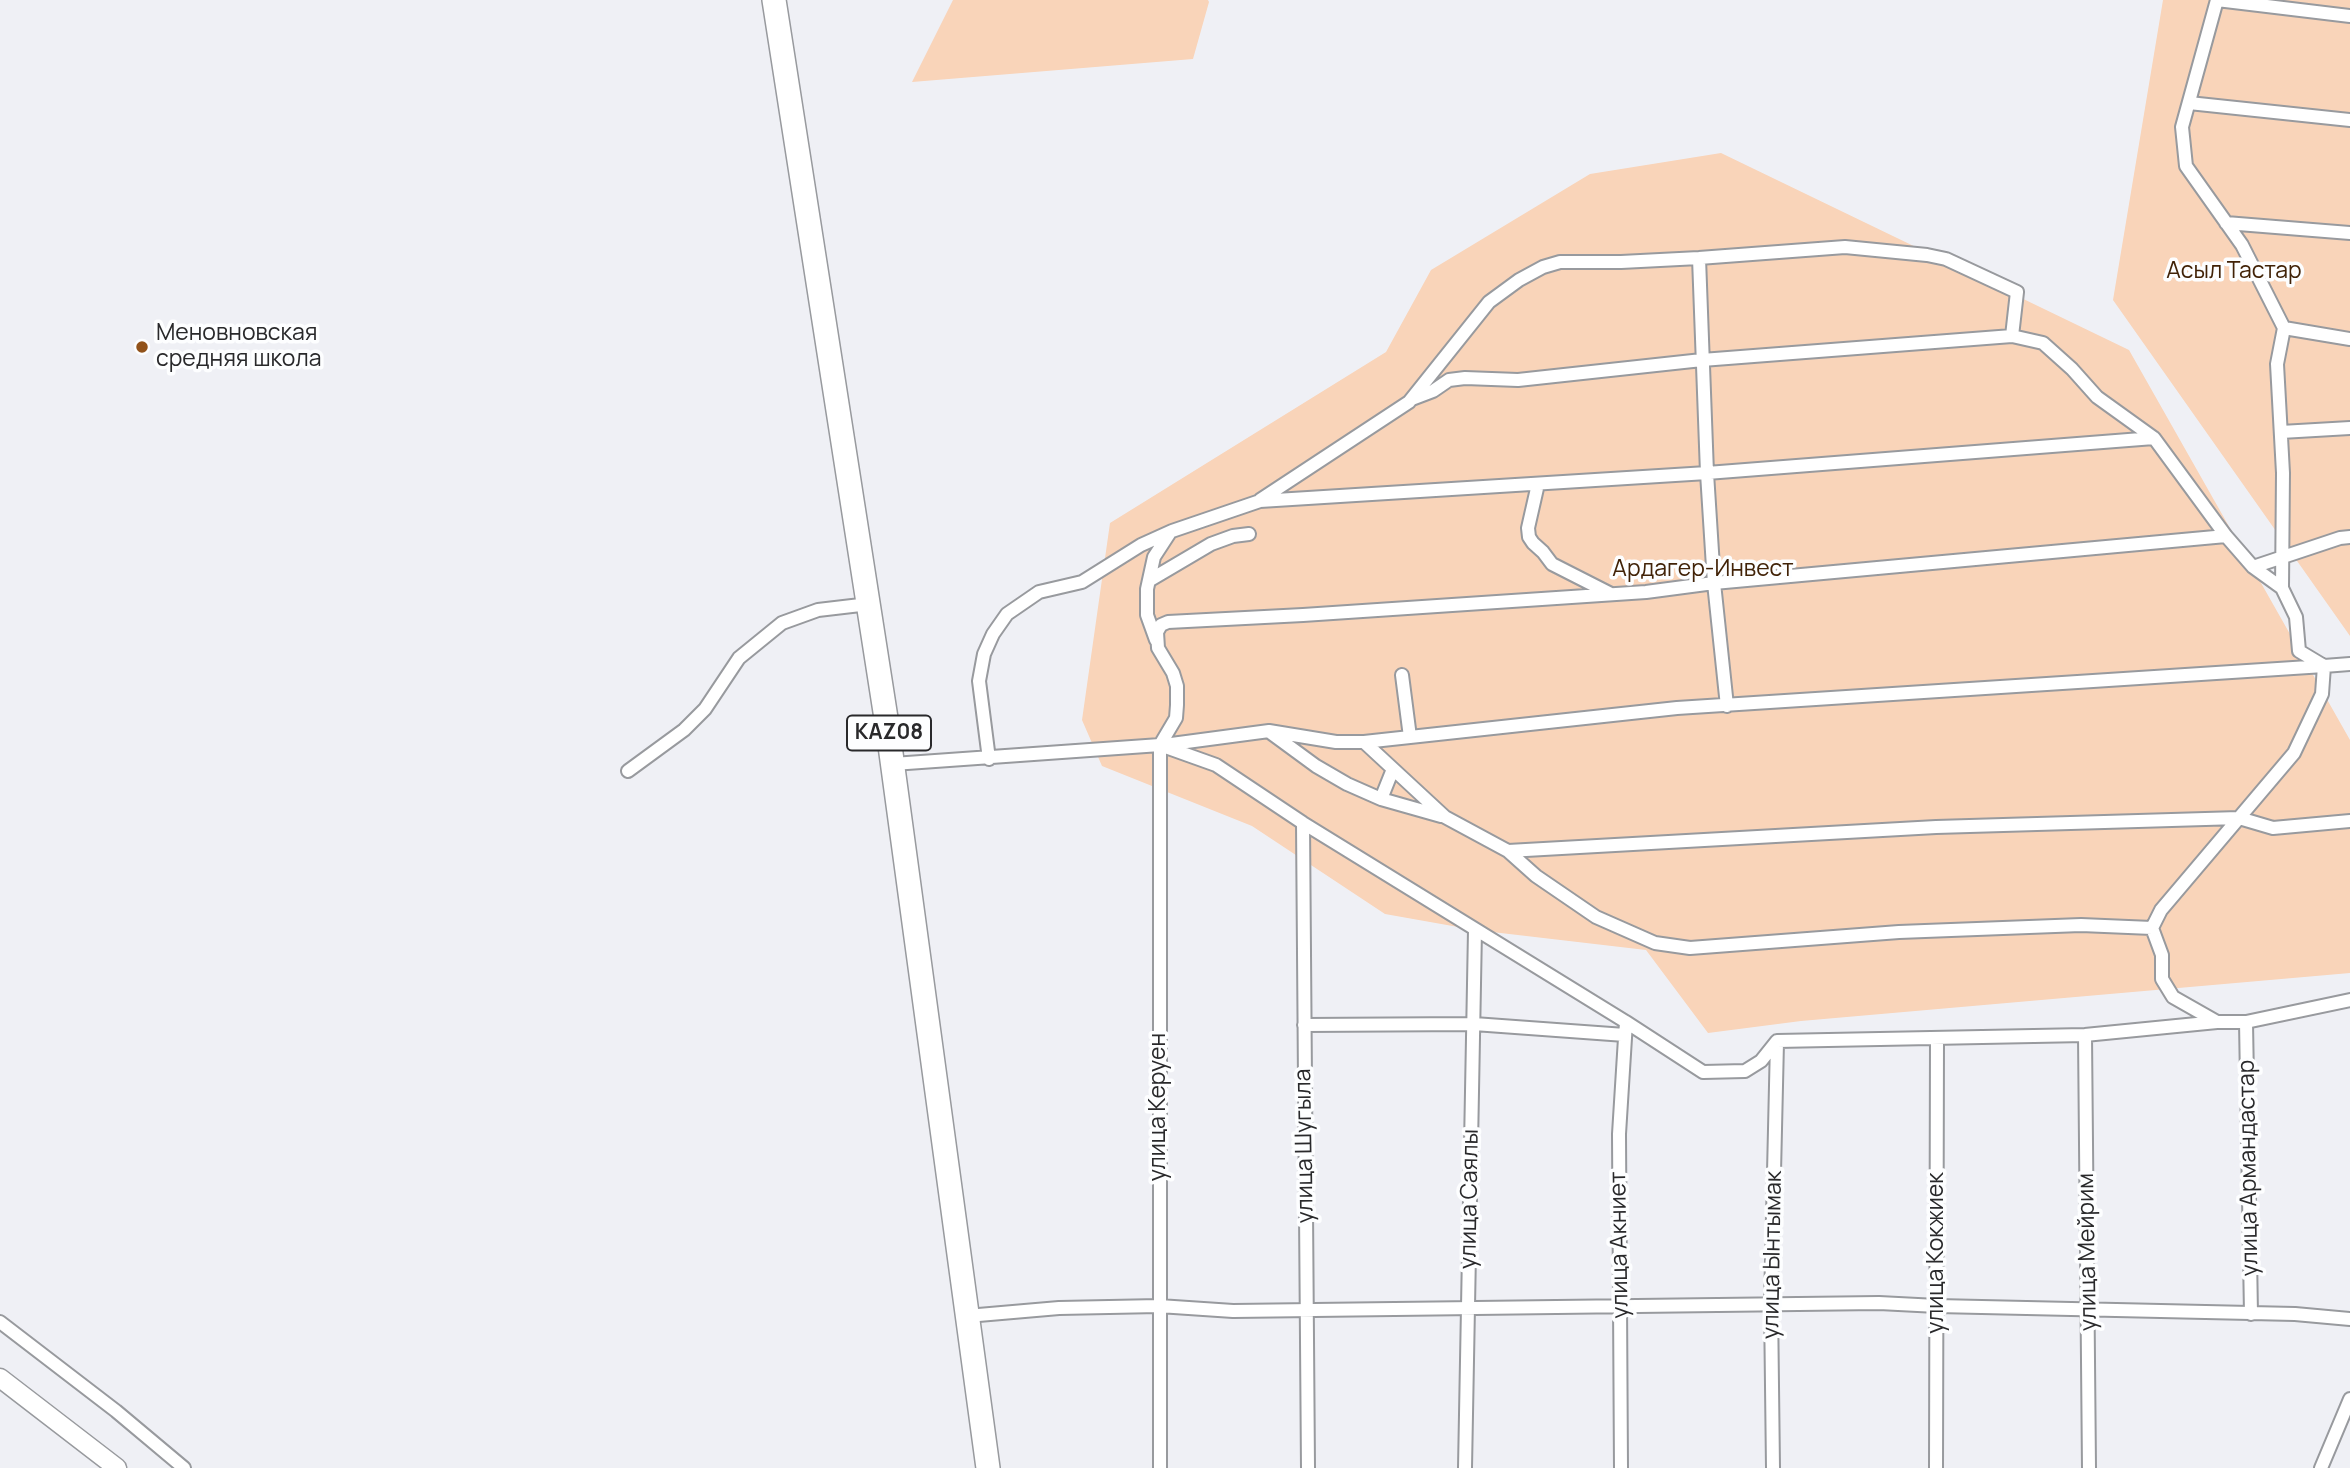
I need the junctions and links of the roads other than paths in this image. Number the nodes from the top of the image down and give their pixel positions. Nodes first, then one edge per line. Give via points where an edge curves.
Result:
1 (774, 0) edge
2 (2217, 0) edge
3 (2350, 16) edge
4 (2189, 103) junction
5 (2350, 120) edge
6 (2226, 223) junction
7 (2350, 233) edge
8 (1699, 258) junction
9 (2284, 328) junction
10 (2012, 336) junction
11 (2350, 339) edge
12 (1702, 360) junction
13 (1412, 399) junction
14 (2350, 428) edge
15 (2281, 432) junction
16 (2154, 438) junction
17 (1707, 473) junction
18 (1538, 484) junction
19 (1260, 500) junction
20 (1172, 531) junction
21 (1249, 534) dead end
22 (2226, 536) junction
23 (2350, 537) edge
24 (2282, 557) junction
25 (2253, 567) junction
26 (1150, 580) junction
27 (1714, 583) junction
28 (2282, 588) junction
29 (1611, 594) junction
30 (869, 604) junction
31 (1156, 640) junction
32 (2350, 664) edge
33 (2324, 666) junction
34 (1402, 675) dead end
35 (1727, 706) junction
36 (1269, 731) junction
37 (1410, 737) junction
38 (1364, 742) junction
39 (1160, 745) junction
40 (989, 759) junction
41 (893, 764) junction
42 (1393, 769) junction
43 (628, 771) dead end
44 (1381, 799) junction
45 (1445, 817) junction
46 (2239, 818) junction
47 (2350, 821) edge
48 (1303, 823) junction
49 (1508, 851) junction
50 (2152, 928) junction
51 (1475, 930) junction
52 (2350, 1000) edge
53 (2217, 1022) junction
54 (2246, 1022) junction
55 (1474, 1024) junction
56 (1304, 1025) junction
57 (1625, 1028) junction
58 (2085, 1035) junction
59 (1937, 1038) junction
60 (1777, 1041) junction
61 (1772, 1303) junction
62 (1159, 1306) junction
63 (1937, 1306) junction
64 (1620, 1307) junction
65 (1468, 1309) junction
66 (2089, 1309) junction
67 (1307, 1311) junction
68 (2251, 1313) junction
69 (967, 1316) junction
70 (2350, 1320) edge
71 (0, 1322) edge
72 (0, 1378) edge
73 (2350, 1399) edge
74 (117, 1468) edge
75 (184, 1468) edge
76 (988, 1468) edge
77 (1160, 1468) edge
78 (1308, 1468) edge
79 (1465, 1468) edge
80 (1621, 1468) edge
81 (1773, 1468) edge
82 (1936, 1468) edge
83 (2089, 1468) edge
84 (2321, 1468) edge

1 - 30 highway, KAZ08
2 - 3 street
2 - 4 street
4 - 5 street
4 - 6 street via 2182,127 2186,166
6 - 7 street
6 - 9 street
8 - 10 street via 1846,247 1946,259 2017,292
8 - 12 street
8 - 13 street via 1560,262 1543,267 1489,302
9 - 11 street
9 - 15 street via 2277,364
10 - 12 street
10 - 16 street via 2043,343 2097,397
12 - 13 street via 1518,380 1449,380
12 - 17 street
13 - 19 street
14 - 15 street
15 - 24 street
16 - 17 street
16 - 22 street
17 - 18 street
17 - 27 street
18 - 19 street
18 - 29 street via 1529,537 1552,564
19 - 20 street
20 - 26 street via 1154,557
20 - 40 street via 1082,582 1039,592 1007,614 984,654 979,681
21 - 26 street via 1212,544
22 - 25 street
22 - 27 street
23 - 24 street
24 - 25 street
24 - 28 street
25 - 28 street
26 - 31 street via 1145,600
27 - 29 street
27 - 35 street
28 - 33 street via 2296,617 2299,651
29 - 31 street via 1168,622 1161,625
30 - 41 highway, KAZ08
30 - 43 street via 818,610 782,623 739,658 705,709 684,730
31 - 39 street via 1177,686 1176,718
32 - 33 street
33 - 35 street
33 - 46 street via 2322,694 2294,753
34 - 37 street
35 - 37 street
36 - 38 street
36 - 39 street
36 - 44 street via 1316,766
37 - 38 street
38 - 42 street
39 - 40 street
39 - 48 street via 1216,765
39 - 62 street, улица Керуен
40 - 41 street
41 - 69 highway, KAZ08
42 - 44 street
42 - 45 street
44 - 45 street
45 - 49 street
46 - 47 street via 2273,828
46 - 49 street via 1936,827
46 - 50 street via 2161,910
48 - 51 street
48 - 56 street, улица Шугыла
49 - 50 street via 1596,917 1655,943 1690,948 1927,931 2081,925
50 - 53 street via 2162,955 2162,979 2173,997
51 - 55 street, улица Саялы
51 - 57 street
52 - 54 street
53 - 54 street
53 - 58 street
54 - 68 street, улица Армандастар
55 - 56 street
55 - 57 street
55 - 65 street, улица Саялы
56 - 67 street, улица Шугыла
57 - 60 street via 1703,1072 1745,1071 1761,1061
57 - 64 street, улица Акниет via 1619,1134
58 - 59 street
58 - 66 street, улица Мейрим
59 - 60 street
59 - 63 street, улица Кокжиек
60 - 61 street, улица Ынтымак
61 - 63 street
61 - 64 street
61 - 81 street, улица Ынтымак
62 - 67 street
62 - 69 street
62 - 77 street, улица Керуен
63 - 66 street
63 - 82 street, улица Кокжиек
64 - 65 street
64 - 80 street, улица Акниет
65 - 67 street
65 - 79 street, улица Саялы
66 - 68 street
66 - 83 street, улица Мейрим
67 - 78 street, улица Шугыла
68 - 70 street
69 - 76 highway, KAZ08
71 - 75 street
72 - 74 main road
73 - 84 street

